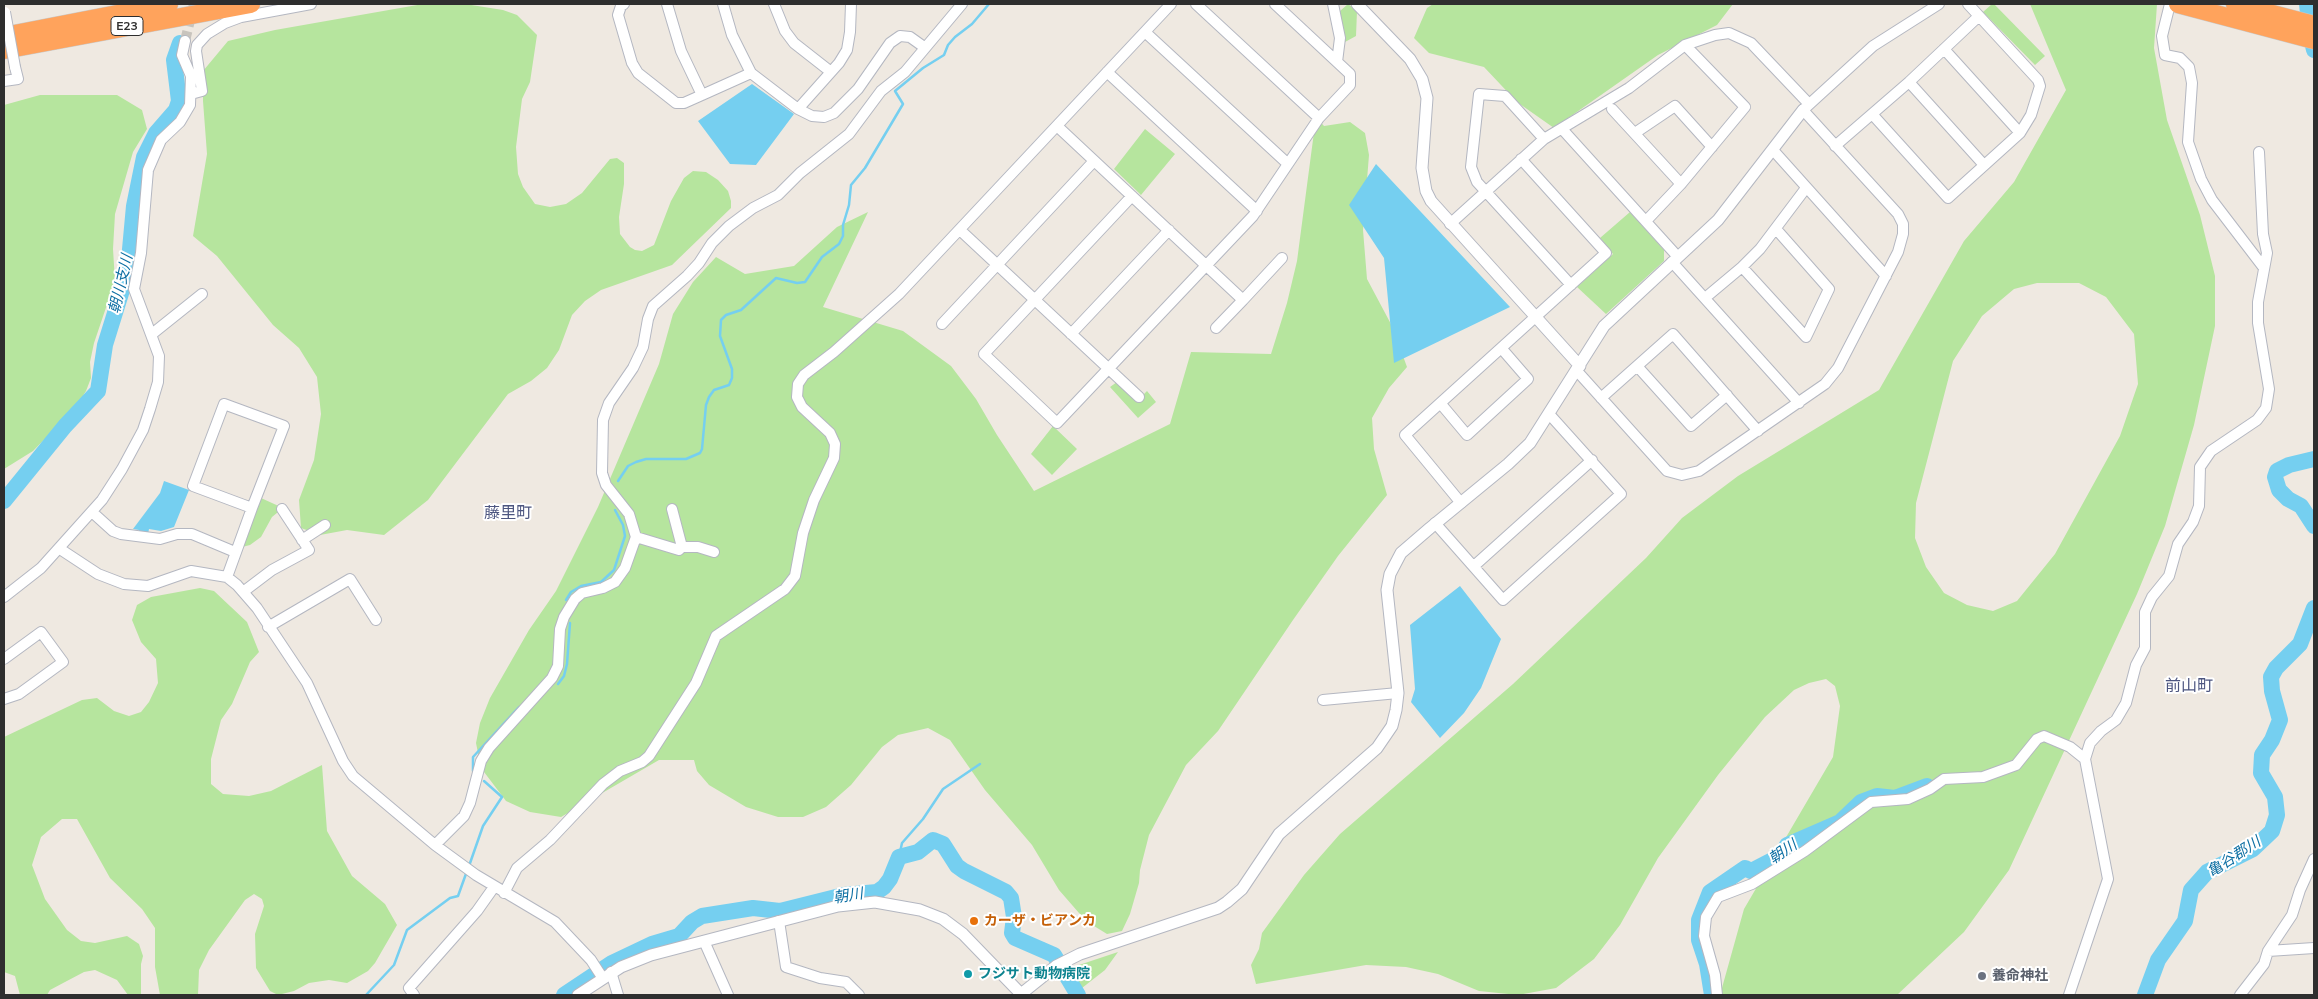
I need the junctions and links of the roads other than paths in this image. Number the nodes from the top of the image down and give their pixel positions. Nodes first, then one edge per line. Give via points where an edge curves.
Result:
1 (169, 4) edge
2 (251, 4) edge
3 (311, 4) edge
4 (624, 4) edge
5 (667, 4) edge
6 (723, 4) edge
7 (774, 4) edge
8 (852, 4) edge
9 (962, 4) edge
10 (1172, 4) edge
11 (1196, 4) edge
12 (1275, 4) edge
13 (1333, 4) edge
14 (1356, 4) edge
15 (1939, 4) edge
16 (1968, 4) edge
17 (2170, 4) edge
18 (2178, 4) edge
19 (2236, 4) edge
20 (4, 9) edge
21 (1979, 16) junction
22 (2308, 31) edge
23 (1145, 32) junction
24 (4, 36) edge
25 (185, 41) tunnel mouth
26 (1685, 44) junction
27 (924, 47) junction
28 (1944, 49) junction
29 (4, 50) edge
30 (1337, 62) junction
31 (831, 72) junction
32 (1108, 72) junction
33 (751, 73) junction
34 (4, 81) edge
35 (1909, 82) junction
36 (191, 94) junction
37 (702, 95) junction
38 (1806, 107) junction
39 (798, 109) junction
40 (1612, 109) dead end
41 (1872, 114) junction
42 (1319, 118) junction
43 (1057, 126) junction
44 (1563, 130) junction
45 (1635, 133) junction
46 (2020, 133) junction
47 (1544, 139) junction
48 (1835, 146) junction
49 (1712, 147) junction
50 (1773, 150) junction
51 (2259, 152) dead end
52 (1522, 159) junction
53 (1094, 161) junction
54 (1288, 164) junction
55 (1984, 165) junction
56 (1681, 184) junction
57 (1806, 188) junction
58 (1486, 191) junction
59 (1132, 196) junction
60 (1257, 211) junction
61 (1646, 221) junction
62 (1450, 224) junction
63 (1776, 229) junction
64 (960, 230) junction
65 (1169, 230) junction
66 (1282, 258) dead end
67 (1675, 260) junction
68 (997, 265) junction
69 (1206, 265) junction
70 (1742, 267) junction
71 (2264, 268) junction
72 (1886, 276) junction
73 (1570, 285) junction
74 (202, 294) dead end
75 (1705, 298) junction
76 (1034, 300) junction
77 (1244, 300) junction
78 (1535, 317) junction
79 (942, 324) dead end
80 (1216, 328) dead end
81 (152, 334) junction
82 (1071, 334) junction
83 (1502, 349) junction
84 (1637, 366) junction
85 (1578, 368) junction
86 (1109, 369) junction
87 (1727, 396) junction
88 (1139, 397) dead end
89 (1602, 398) junction
90 (1799, 403) junction
91 (1440, 404) junction
92 (1550, 415) junction
93 (1758, 431) junction
94 (1592, 460) junction
95 (1461, 503) junction
96 (252, 508) junction
97 (282, 509) dead end
98 (672, 510) dead end
99 (92, 512) junction
100 (1435, 523) junction
101 (325, 525) dead end
102 (636, 537) junction
103 (302, 540) junction
104 (682, 546) junction
105 (60, 549) junction
106 (235, 552) junction
107 (714, 552) dead end
108 (1474, 566) junction
109 (227, 578) junction
110 (243, 592) junction
111 (4, 597) edge
112 (376, 620) dead end
113 (268, 627) junction
114 (4, 659) edge
115 (1398, 693) junction
116 (5, 697) edge
117 (1323, 700) dead end
118 (2085, 759) junction
119 (436, 845) junction
120 (2314, 859) edge
121 (494, 887) junction
122 (504, 893) junction
123 (779, 921) junction
124 (704, 941) junction
125 (2314, 948) edge
126 (2268, 951) junction
127 (605, 975) junction
128 (414, 995) edge
129 (578, 995) edge
130 (618, 995) edge
131 (728, 995) edge
132 (859, 995) edge
133 (1022, 995) edge
134 (1717, 995) edge
135 (2068, 995) edge
136 (2240, 995) edge

1 - 24 highway, E23
2 - 29 highway, E23
3 - 36 street via 241,17 207,34 196,51 202,91
4 - 37 street via 618,15 638,73 676,103
5 - 37 street via 681,51
6 - 33 street via 732,35
7 - 31 street via 785,31 794,43
8 - 31 street via 846,50
9 - 27 street
10 - 23 street
11 - 42 street
12 - 30 street
13 - 30 street via 1340,38
14 - 62 street via 1410,59 1422,79 1427,98 1423,183 1431,201
15 - 38 street via 1873,46
16 - 21 street
17 - 71 street via 2162,36 2166,55 2180,58 2189,67 2192,83 2188,142 2200,179 2212,200
18 - 22 highway
19 - 22 highway
20 - 34 street, bridge via 18,79
21 - 28 street
21 - 46 street via 2038,80 2040,86 2031,115
23 - 32 street
23 - 54 street
25 - 36 street via 182,56 191,76
26 - 38 street via 1729,33 1741,37 1760,51
26 - 44 street via 1629,88
26 - 49 street via 1745,107
27 - 39 street via 910,37 900,36 890,43 870,74 834,113 824,117 812,116
27 - 102 street via 905,72 881,91 849,134 778,195 729,226 687,276 653,306 643,347 609,403 603,420 600,452 606,485 629,514
28 - 35 street
28 - 46 street
30 - 42 street via 1350,74 1350,85
31 - 39 street
32 - 43 street
32 - 60 street
33 - 37 street
33 - 39 street
35 - 41 street
35 - 55 street
36 - 81 street via 185,115 161,140 148,170 141,253 134,290
38 - 48 street
38 - 50 street
40 - 45 street
41 - 48 street
41 - 55 street via 1948,198
42 - 54 street
43 - 53 street
43 - 64 street
44 - 47 street
44 - 61 street
45 - 49 street via 1675,106
45 - 56 street
46 - 55 street
47 - 52 street
47 - 58 street via 1504,96 1479,94 1471,167 1477,182
48 - 72 street via 1898,214 1903,224 1898,252
49 - 56 street
50 - 57 street
50 - 67 street via 1718,220
51 - 71 street via 2267,254
52 - 58 street
52 - 73 street via 1606,253
53 - 59 street
53 - 68 street
54 - 60 street
56 - 61 street
57 - 63 street
57 - 72 street
58 - 62 street
58 - 73 street
59 - 65 street
59 - 76 street
60 - 69 street
61 - 67 street
62 - 78 street
63 - 70 street
63 - 70 street via 1830,289 1806,337
64 - 68 street
64 - 122 street via 899,294 804,375 798,384 802,406 830,433 835,444 834,458 814,500 804,533 795,576 785,589 716,636 696,684 649,756 603,784 550,840 517,868
65 - 69 street
65 - 82 street
66 - 77 street
67 - 75 street
67 - 85 street via 1604,326
68 - 76 street
68 - 79 street
69 - 77 street
69 - 86 street
70 - 75 street
71 - 118 street via 2258,323 2269,390 2266,408 2257,420 2211,451 2200,467 2199,506 2178,544 2169,576 2145,612 2144,648 2126,703 2116,720 2090,743
72 - 90 street via 1832,376
73 - 78 street
74 - 81 street
75 - 90 street
76 - 82 street
76 - 86 street via 984,354 1058,423
77 - 80 street
78 - 83 street
78 - 85 street
81 - 99 street via 160,367 143,430 122,469
82 - 86 street
83 - 91 street
83 - 91 street via 1528,379 1468,435
84 - 87 street via 1691,426
84 - 87 street via 1673,334
84 - 89 street
85 - 89 street
85 - 92 street
86 - 88 street
87 - 93 street
89 - 93 street via 1658,462 1674,475 1691,475 1699,471
90 - 93 street
91 - 95 street via 1405,435
92 - 94 street
92 - 95 street via 1521,453
94 - 108 street
94 - 108 street via 1621,494 1599,514 1503,600
95 - 100 street
96 - 96 street via 193,486 224,404 284,426
96 - 106 street
97 - 103 street
98 - 104 street
99 - 105 street
99 - 106 street via 121,534 160,539 192,534
100 - 108 street
100 - 115 street via 1406,548 1393,567 1388,582
101 - 103 street
102 - 104 street via 679,550
102 - 119 street via 625,568 615,582 582,593 575,599 560,629 558,666 552,678 489,748 480,761 464,816
103 - 110 street via 309,550 272,570
104 - 107 street
105 - 109 street via 98,574 124,584 148,586 191,571
105 - 111 street
106 - 109 street
109 - 110 street
110 - 113 street
112 - 113 street via 350,579
113 - 119 street via 307,683 348,769
114 - 116 street via 41,632 63,662 19,694
115 - 117 street
115 - 133 street via 1395,718 1382,742 1274,840 1235,896 1218,908 1061,963
118 - 134 street via 2070,747 2044,736 2037,738 2016,765 1983,777 1944,779 1908,799 1871,802 1805,852 1752,884 1718,897 1706,917 1704,936
118 - 135 street via 2108,879
119 - 121 street
120 - 126 street via 2292,915
121 - 122 street
121 - 128 street via 478,911 409,988
122 - 127 street via 555,922
123 - 124 street
123 - 132 street via 786,967 846,982
123 - 133 street via 857,903 882,903 920,910 943,919 963,934
124 - 127 street via 650,955
124 - 131 street
125 - 126 street
126 - 136 street via 2264,964
127 - 129 street
127 - 130 street

